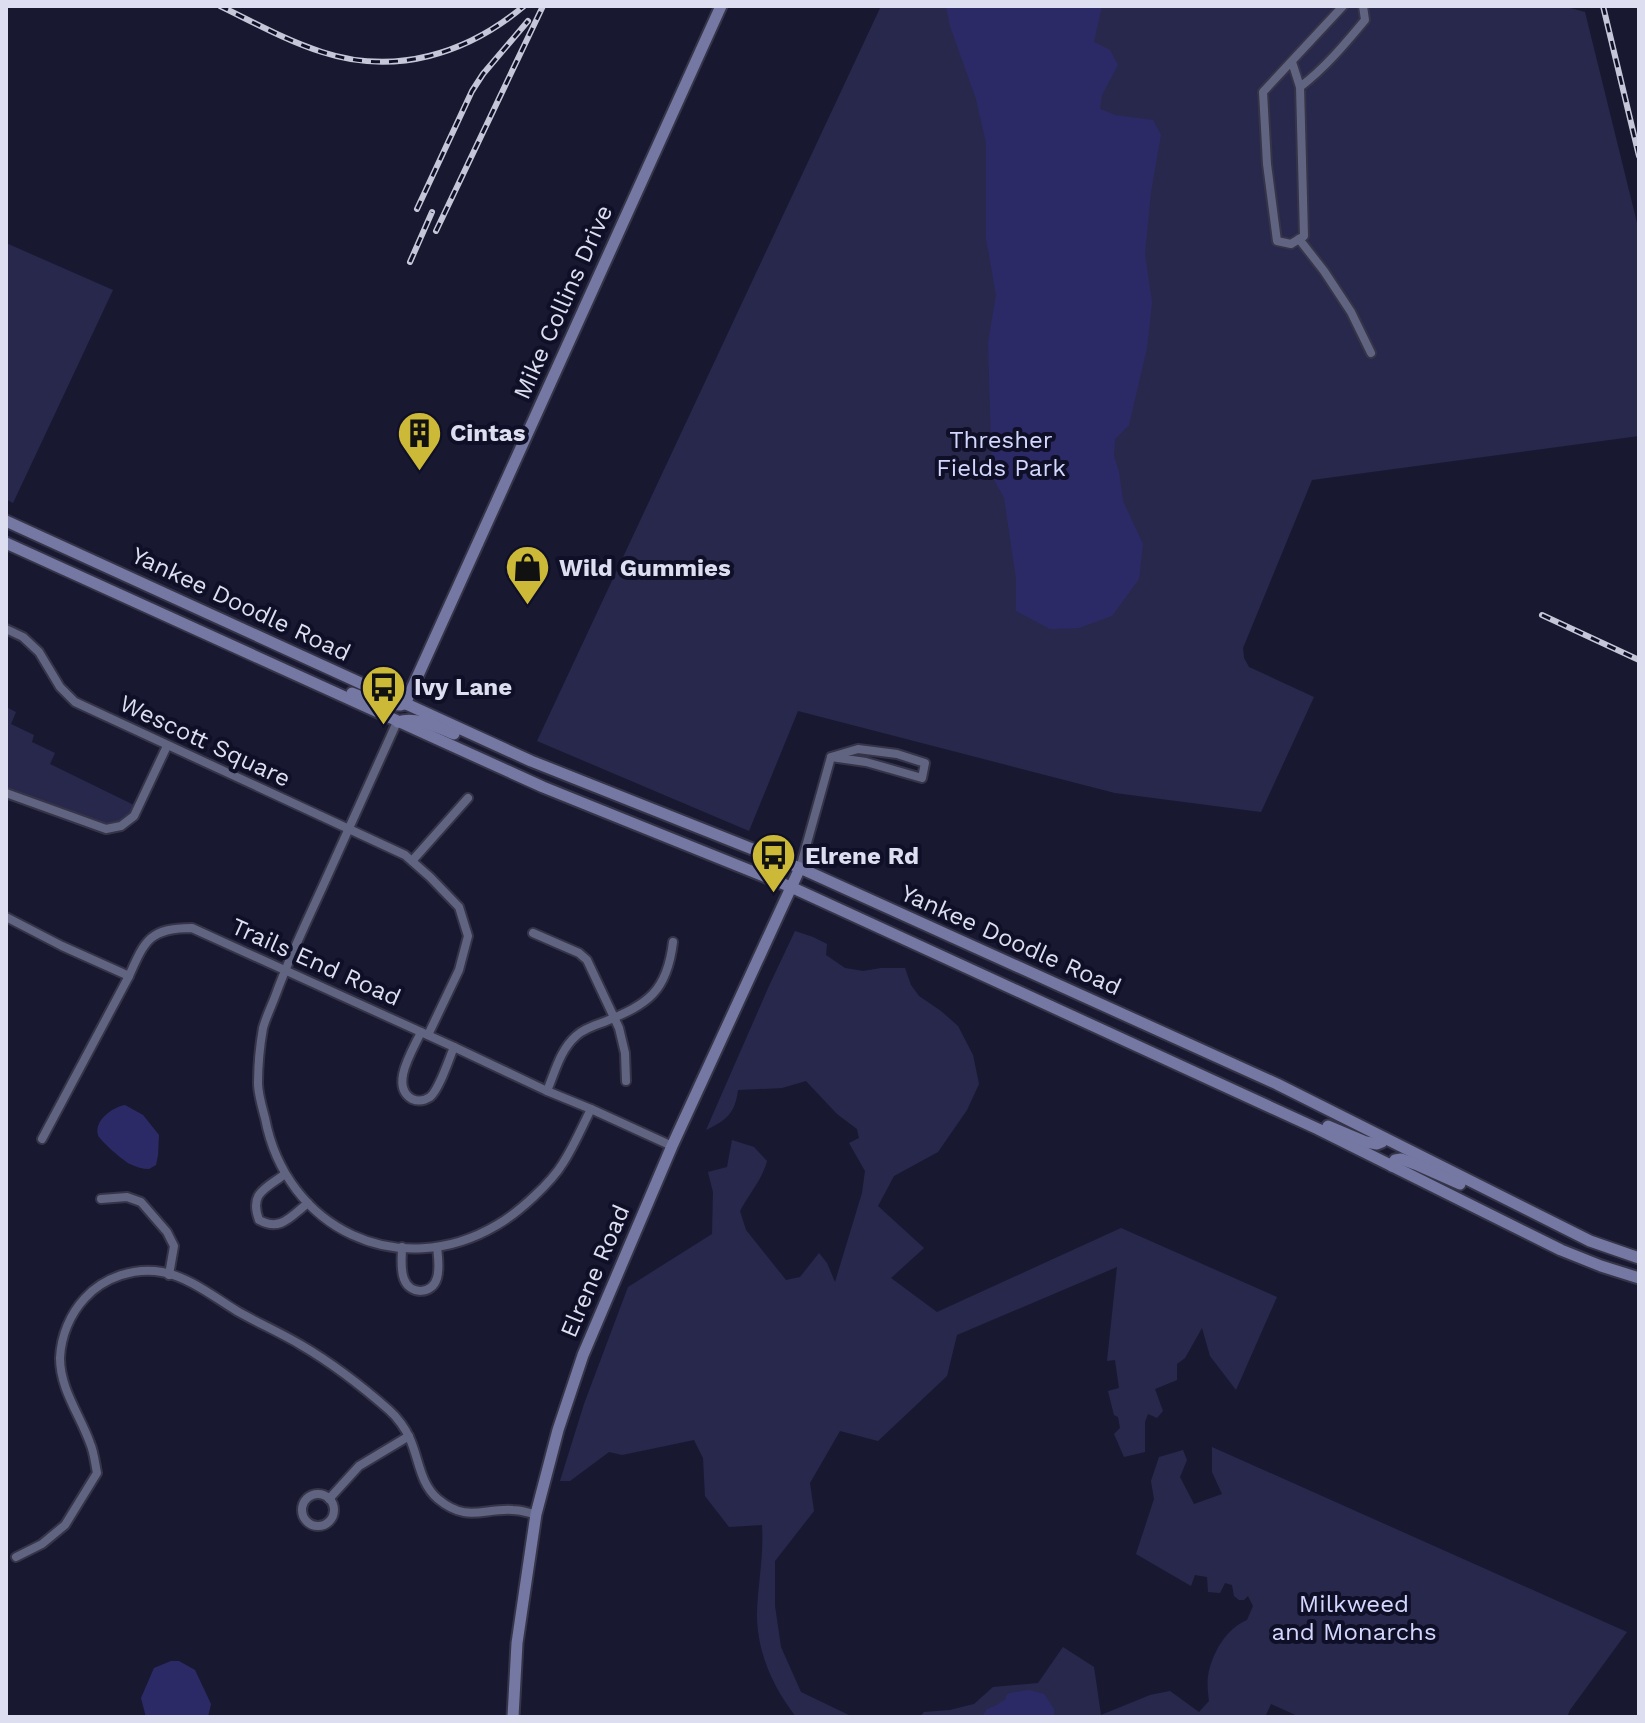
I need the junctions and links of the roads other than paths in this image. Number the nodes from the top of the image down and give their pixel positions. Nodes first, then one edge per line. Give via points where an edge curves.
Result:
1 (721, 6) edge
2 (1343, 6) edge
3 (1363, 6) edge
4 (1292, 62) junction
5 (1300, 87) junction
6 (1299, 239) junction
7 (1371, 353) dead end
8 (6, 521) edge
9 (6, 543) edge
10 (6, 629) edge
11 (229, 645) junction
12 (405, 704) junction
13 (397, 722) junction
14 (167, 746) junction
15 (831, 757) junction
16 (531, 761) junction
17 (6, 793) edge
18 (468, 798) dead end
19 (349, 829) junction
20 (412, 861) junction
21 (800, 868) junction
22 (791, 887) junction
23 (6, 917) edge
24 (533, 933) dead end
25 (673, 942) dead end
26 (285, 970) junction
27 (129, 976) junction
28 (614, 1017) junction
29 (425, 1034) junction
30 (454, 1047) junction
31 (626, 1081) dead end
32 (1216, 1081) junction
33 (547, 1091) junction
34 (591, 1109) junction
35 (1384, 1138) junction
36 (42, 1139) dead end
37 (672, 1146) junction
38 (1392, 1166) junction
39 (285, 1174) junction
40 (101, 1199) dead end
41 (308, 1203) junction
42 (1562, 1227) junction
43 (402, 1247) junction
44 (437, 1247) junction
45 (1639, 1258) edge
46 (169, 1275) junction
47 (1639, 1278) edge
48 (409, 1436) junction
49 (329, 1499) dead end
50 (536, 1514) junction
51 (16, 1557) dead end
52 (513, 1717) edge

1 - 12 main road, Mike Collins Drive
2 - 4 street
3 - 5 street via 1365,20
4 - 5 street
4 - 6 street via 1263,92 1277,241 1291,244
5 - 6 street via 1304,236
6 - 7 street via 1351,312
8 - 12 main road, Yankee Doodle Road
9 - 11 main road, Yankee Doodle Road
10 - 14 street, Wescott Square via 39,652 75,702
11 - 12 main road via 269,656 380,704
11 - 13 main road, Yankee Doodle Road
12 - 16 main road, Yankee Doodle Road
13 - 16 main road via 417,721
13 - 19 street
13 - 22 main road, Yankee Doodle Road
14 - 17 street via 134,816 121,826 106,829
14 - 19 street, Wescott Square
15 - 15 street via 922,778 925,763 858,749
15 - 21 street
16 - 21 main road, Yankee Doodle Road
18 - 20 street
19 - 20 street, Wescott Square
19 - 26 street
20 - 29 street, Wescott Square via 459,907 468,936 459,970
21 - 22 main road, Elrene Road
21 - 35 main road, Yankee Doodle Road via 1277,1084
22 - 32 main road, Yankee Doodle Road
22 - 37 main road, Elrene Road
23 - 27 street
24 - 28 street via 587,960
25 - 28 street via 660,985 645,1002
26 - 27 street, Trails End Road via 192,928 170,928 151,937
26 - 29 street, Trails End Road
26 - 39 street via 263,1028 258,1085 269,1141
27 - 36 street, Trails End Road
28 - 31 street via 625,1053
28 - 33 street via 577,1034 563,1051
29 - 30 street, Trails End Road
29 - 30 street, Wescott Square via 402,1076 401,1086 409,1097 428,1099
30 - 33 street, Trails End Road
32 - 35 main road via 1223,1077 1362,1141 1377,1144
32 - 38 main road, Yankee Doodle Road
33 - 34 street, Trails End Road
34 - 37 street, Trails End Road
34 - 44 street via 562,1165 524,1206 472,1237
35 - 42 main road, Yankee Doodle Road
37 - 50 main road, Elrene Road via 583,1355
38 - 42 main road via 1397,1159 1415,1164 1554,1229
38 - 47 main road, Yankee Doodle Road via 1561,1250
39 - 41 street
39 - 41 street via 257,1195 254,1208 259,1220 279,1225
40 - 46 street via 141,1202 174,1246
41 - 43 street via 352,1236
42 - 45 main road, Yankee Doodle Road
43 - 44 street
43 - 44 street via 404,1279 418,1291 428,1290 437,1276
46 - 48 street via 330,1364 391,1412
46 - 51 street via 143,1271 106,1281 90,1292 67,1323 60,1358 66,1389 91,1444 97,1473 65,1525
48 - 49 street via 359,1466
48 - 50 street via 426,1486 458,1511
50 - 52 main road, Elrene Road via 517,1643

